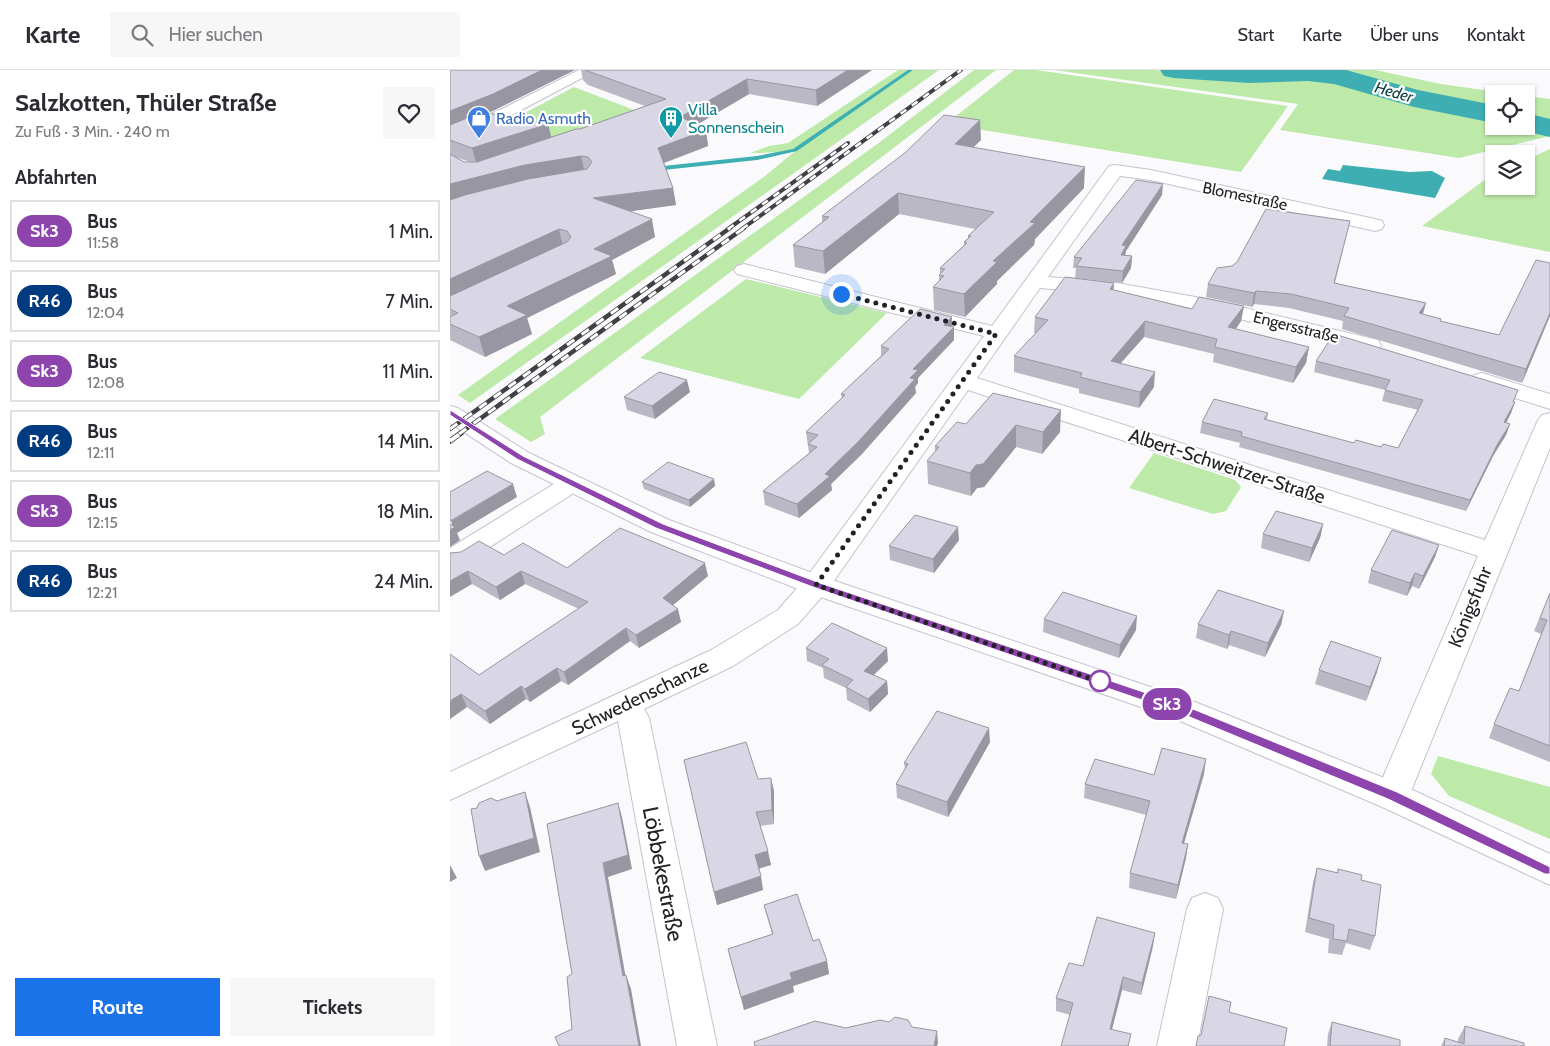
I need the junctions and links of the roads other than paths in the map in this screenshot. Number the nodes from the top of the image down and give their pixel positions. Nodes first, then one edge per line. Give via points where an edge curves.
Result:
1 (590, 70) edge
2 (450, 136) edge
3 (1115, 170) joint
4 (1375, 224) dead end
5 (744, 270) dead end
6 (1035, 282) junction
7 (996, 334) junction
8 (1393, 352) edge
9 (1458, 373) edge
10 (962, 381) junction
11 (1550, 402) edge
12 (450, 413) edge
13 (1550, 420) edge
14 (571, 484) junction
15 (1493, 552) junction
16 (455, 557) edge
17 (816, 585) junction
18 (624, 705) junction
19 (450, 787) edge
20 (1392, 796) junction
21 (1550, 870) edge
22 (1205, 908) dead end
23 (697, 1046) edge
24 (1177, 1046) edge

1 - 2 street via 503,114
3 - 4 street, Blomestraße
3 - 6 street, Schwedenschanze
5 - 7 street
6 - 7 street, Schwedenschanze
6 - 8 street, Engersstraße via 1117,289 1212,306
7 - 10 street, Schwedenschanze
9 - 11 street
10 - 15 street, Albert-Schweitzer-Straße
10 - 17 street, Schwedenschanze
12 - 14 street via 520,458
13 - 15 street, Königsfuhr
14 - 16 street
14 - 17 street via 660,526
15 - 20 street, Königsfuhr
17 - 18 street, Schwedenschanze via 788,617 722,658
17 - 20 street via 1184,710
18 - 19 street, Schwedenschanze
18 - 23 street, Löbbekestraße via 632,718
20 - 21 street
22 - 24 street

